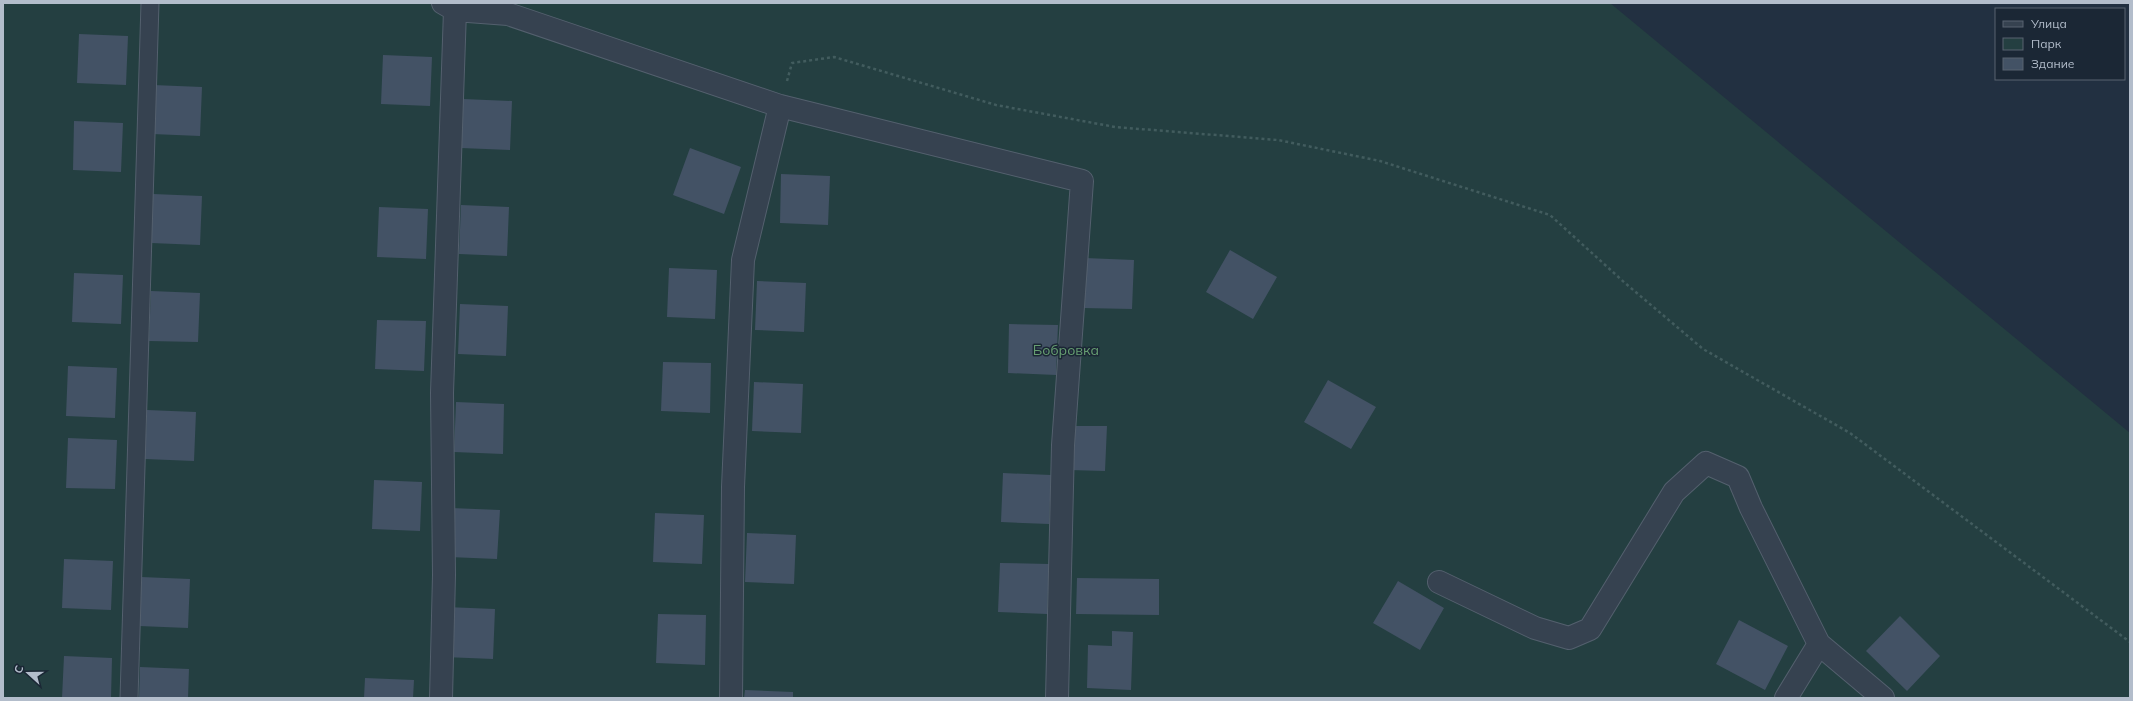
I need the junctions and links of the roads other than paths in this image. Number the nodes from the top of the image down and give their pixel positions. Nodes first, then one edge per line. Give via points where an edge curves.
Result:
1 (150, 3) edge
2 (449, 6) edge
3 (780, 106) junction
4 (1439, 582) dead end
5 (1819, 644) junction
6 (129, 698) edge
7 (441, 698) edge
8 (731, 698) edge
9 (1057, 698) edge
10 (1786, 698) edge
11 (1883, 698) edge

1 - 6 lane
2 - 3 street via 508,14
2 - 7 street via 442,393 444,575
3 - 8 street via 743,260 733,487
3 - 9 street via 1082,181 1063,445
4 - 5 street via 1535,628 1569,638 1590,629 1674,492 1706,463 1738,477
5 - 10 street
5 - 11 street

